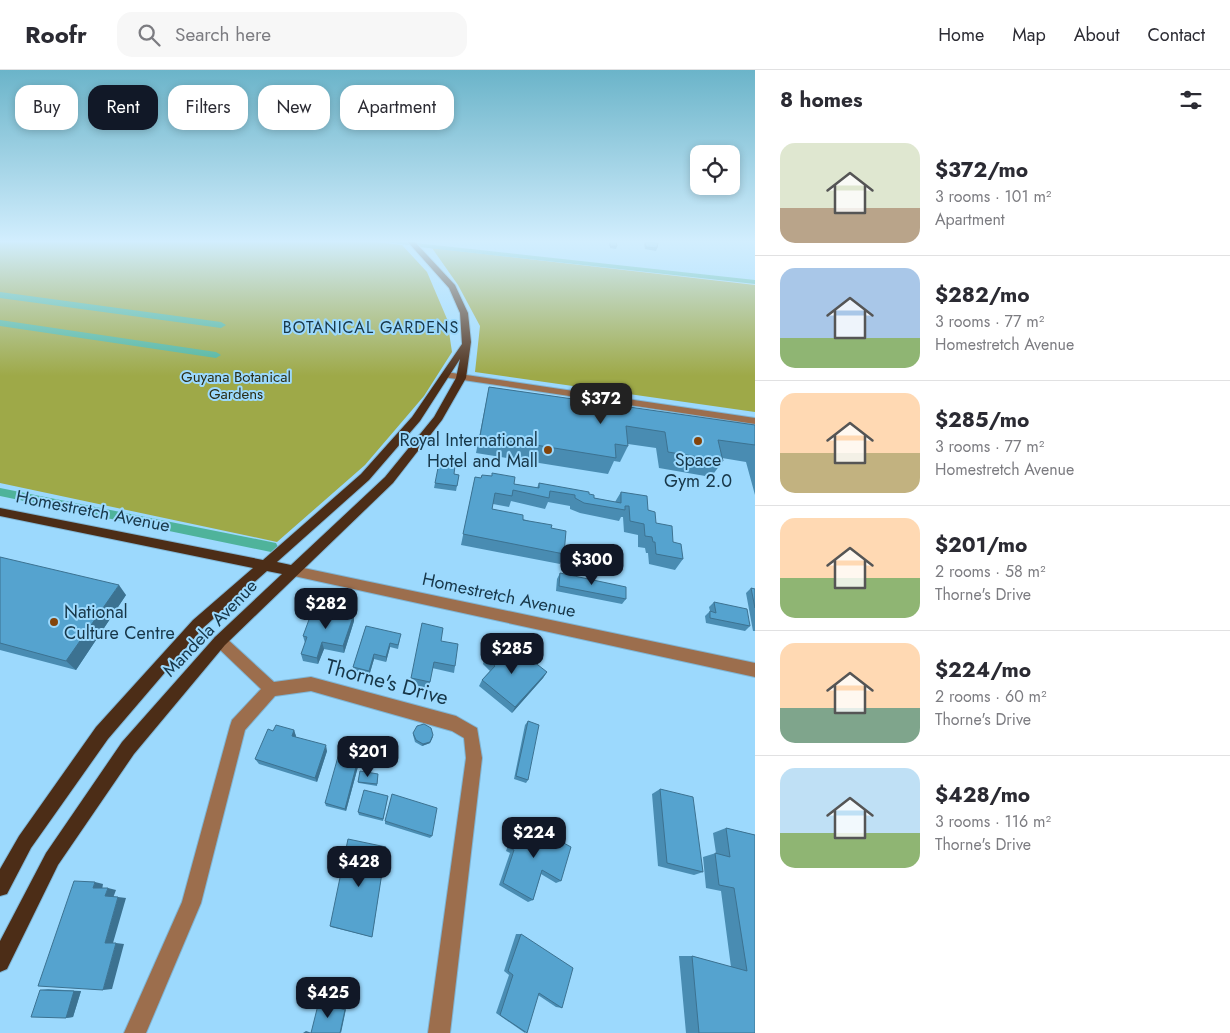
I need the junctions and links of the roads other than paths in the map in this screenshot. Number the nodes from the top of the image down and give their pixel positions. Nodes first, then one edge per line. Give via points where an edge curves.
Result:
1 (451, 286) edge
2 (467, 342) junction
3 (446, 375) junction
4 (461, 378) junction
5 (755, 421) edge
6 (0, 512) edge
7 (267, 565) junction
8 (294, 570) junction
9 (220, 642) junction
10 (755, 670) edge
11 (271, 689) junction
12 (0, 887) edge
13 (0, 962) edge
14 (135, 1033) edge
15 (439, 1033) edge

1 - 2 main road, Mandela Avenue via 464,313
2 - 3 main road, Mandela Avenue
2 - 4 main road, Mandela Avenue
3 - 4 street
3 - 7 main road, Mandela Avenue via 416,419 365,477
4 - 5 street
4 - 8 main road, Mandela Avenue via 438,418 389,480
6 - 7 main road, Homestretch Avenue
7 - 8 main road, Homestretch Avenue
7 - 12 main road, Mandela Avenue via 198,624 102,733 25,842
8 - 9 main road, Mandela Avenue
8 - 10 street, Homestretch Avenue
9 - 11 street
9 - 13 main road, Mandela Avenue via 128,748 52,859
11 - 14 street via 238,726 191,903
11 - 15 street, Thorne's Drive via 311,684 456,724 471,734 474,758

